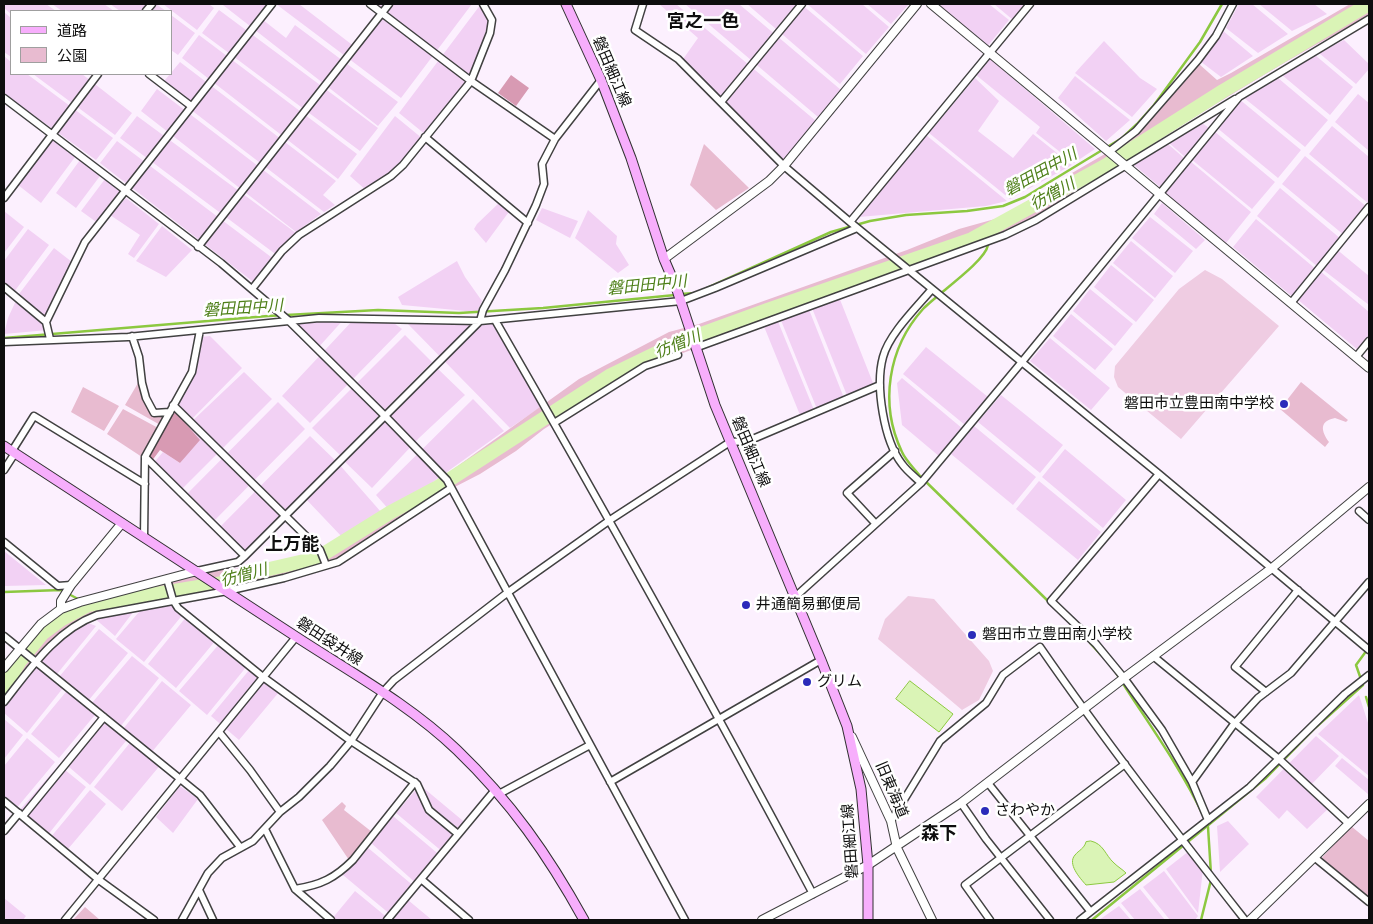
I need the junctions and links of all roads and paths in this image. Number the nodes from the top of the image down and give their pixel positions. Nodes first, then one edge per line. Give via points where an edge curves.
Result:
1 (272, 4) edge
2 (370, 4) edge
3 (389, 4) edge
4 (483, 4) edge
5 (566, 4) edge
6 (643, 4) edge
7 (802, 4) edge
8 (917, 4) edge
9 (931, 4) edge
10 (1030, 4) edge
11 (1233, 4) edge
12 (381, 13) junction
13 (1369, 18) edge
14 (990, 52) junction
15 (97, 75) edge
16 (150, 75) edge
17 (601, 80) junction
18 (470, 81) junction
19 (1239, 97) junction
20 (4, 98) edge
21 (721, 102) junction
22 (190, 106) junction
23 (52, 135) junction
24 (424, 137) junction
25 (555, 139) junction
26 (1110, 151) junction
27 (1126, 165) junction
28 (784, 166) junction
29 (124, 190) junction
30 (1159, 194) junction
31 (4, 198) edge
32 (1369, 207) edge
33 (850, 222) junction
34 (528, 223) junction
35 (856, 228) junction
36 (198, 246) junction
37 (664, 258) junction
38 (907, 269) junction
39 (4, 287) edge
40 (252, 289) junction
41 (932, 289) junction
42 (681, 302) junction
43 (1291, 303) junction
44 (288, 320) junction
45 (496, 320) junction
46 (480, 321) junction
47 (46, 322) junction
48 (200, 330) junction
49 (132, 336) junction
50 (50, 339) junction
51 (1369, 341) edge
52 (4, 342) edge
53 (695, 348) junction
54 (678, 355) dead end
55 (1356, 357) junction
56 (1021, 363) junction
57 (1369, 368) edge
58 (880, 385) junction
59 (173, 405) junction
60 (170, 412) junction
61 (385, 416) junction
62 (554, 422) junction
63 (730, 442) junction
64 (10, 450) edge
65 (895, 451) junction
66 (145, 457) junction
67 (4, 470) edge
68 (1159, 474) junction
69 (921, 483) junction
70 (145, 484) junction
71 (1369, 487) edge
72 (451, 488) junction
73 (1359, 511) dead end
74 (285, 516) junction
75 (610, 520) junction
76 (1369, 520) edge
77 (122, 523) junction
78 (875, 523) junction
79 (144, 538) junction
80 (4, 542) edge
81 (245, 556) junction
82 (326, 565) junction
83 (1272, 568) junction
84 (201, 574) junction
85 (167, 579) junction
86 (1369, 582) edge
87 (71, 585) junction
88 (225, 590) junction
89 (1298, 590) junction
90 (507, 593) junction
91 (795, 596) junction
92 (173, 600) junction
93 (61, 609) junction
94 (1336, 622) junction
95 (4, 636) edge
96 (296, 637) junction
97 (19, 649) junction
98 (1369, 650) edge
99 (1153, 656) junction
100 (821, 660) junction
101 (35, 663) junction
102 (4, 668) edge
103 (1369, 675) edge
104 (263, 678) junction
105 (1124, 678) junction
106 (383, 692) junction
107 (1266, 692) junction
108 (4, 702) edge
109 (1084, 709) junction
110 (104, 717) junction
111 (719, 718) junction
112 (1234, 724) junction
113 (847, 726) junction
114 (219, 732) junction
115 (350, 741) junction
116 (590, 745) junction
117 (1279, 759) junction
118 (1124, 764) junction
119 (180, 780) junction
120 (415, 782) junction
121 (610, 782) junction
122 (988, 782) junction
123 (1192, 782) junction
124 (497, 792) junction
125 (4, 800) edge
126 (961, 803) junction
127 (1369, 804) edge
128 (280, 812) junction
129 (21, 814) junction
130 (1208, 820) junction
131 (891, 821) junction
132 (1348, 824) junction
133 (265, 829) junction
134 (4, 831) edge
135 (458, 834) junction
136 (1030, 836) junction
137 (1182, 840) junction
138 (240, 847) junction
139 (896, 848) junction
140 (1314, 857) junction
141 (1001, 858) junction
142 (868, 865) junction
143 (421, 879) junction
144 (99, 880) junction
145 (295, 889) junction
146 (199, 890) junction
147 (813, 894) junction
148 (1369, 902) edge
149 (1090, 911) junction
150 (65, 920) edge
151 (154, 920) edge
152 (182, 920) edge
153 (213, 920) edge
154 (330, 920) edge
155 (387, 920) edge
156 (469, 920) edge
157 (584, 920) edge
158 (685, 920) edge
159 (762, 920) edge
160 (868, 920) edge
161 (932, 920) edge
162 (990, 920) edge
163 (1050, 920) edge
164 (1080, 920) edge
165 (1246, 920) edge
166 (1250, 920) edge

1 - 22 street
2 - 12 street
3 - 12 street
4 - 18 street via 492,20 490,33
5 - 17 main road, 磐田細江線
6 - 21 street via 636,30 678,59
7 - 21 street
8 - 28 street
9 - 14 street
10 - 14 street
11 - 26 street via 1216,36 1198,60 1136,131
12 - 18 street
12 - 36 street
13 - 19 street
14 - 26 street
14 - 33 street
15 - 23 street
16 - 22 street
17 - 25 street
17 - 37 main road, 磐田細江線
18 - 24 street
18 - 25 street
19 - 27 street
19 - 30 street
20 - 23 street
21 - 28 street
22 - 29 street
23 - 29 street
23 - 31 street
24 - 34 street
24 - 40 street via 391,176 299,235
25 - 34 street via 542,164 544,184
26 - 27 street
27 - 30 street
27 - 38 street via 1036,220 1005,235
28 - 33 street
28 - 37 street via 769,182
29 - 36 street
29 - 47 street via 85,242
30 - 43 street
30 - 56 street
32 - 43 street
33 - 35 street
34 - 46 street
35 - 38 street
35 - 42 street
36 - 40 street
37 - 42 main road, 磐田細江線
38 - 41 street
38 - 53 street
39 - 47 street
40 - 44 street
41 - 56 street
41 - 58 street via 896,332 883,357
42 - 45 street
42 - 53 main road, 磐田細江線
43 - 55 street
44 - 46 street
44 - 48 street
44 - 61 street
45 - 46 street
45 - 62 street
46 - 61 street
47 - 50 street
48 - 49 street
48 - 59 street via 192,372
49 - 50 street
49 - 60 street via 146,398 154,413
50 - 52 street
51 - 55 street
53 - 63 main road, 磐田細江線
54 - 62 street via 645,366
55 - 57 street
56 - 68 street
56 - 69 street
58 - 63 street via 748,441
58 - 65 street via 886,430
59 - 60 street
59 - 74 street
60 - 66 street
61 - 72 street
61 - 74 street
62 - 75 street
63 - 75 street
63 - 91 main road, 磐田細江線
64 - 67 street
64 - 70 street via 34,416
64 - 77 main road, 磐田袋井線
65 - 69 street via 901,463
65 - 78 street via 847,493
66 - 70 street
66 - 81 street
68 - 83 street
68 - 105 street via 1051,601 1096,644
69 - 78 street
70 - 79 street
71 - 83 street
72 - 82 street via 338,562
72 - 90 street
73 - 76 street
74 - 81 street
74 - 82 street via 320,550
75 - 90 street
75 - 111 street
77 - 79 main road, 磐田袋井線
77 - 87 street
78 - 91 street
79 - 84 main road, 磐田袋井線
80 - 87 street via 58,586
81 - 84 street via 238,562
82 - 88 street via 284,578
83 - 89 street
83 - 99 street
84 - 85 street
84 - 88 main road, 磐田袋井線
85 - 92 street
85 - 93 street
86 - 94 street
87 - 93 street via 61,601
88 - 92 street
88 - 96 main road, 磐田袋井線
89 - 94 street
89 - 107 street via 1235,667
90 - 106 street via 394,680
90 - 116 street
91 - 100 main road, 磐田細江線
92 - 101 street via 84,620 55,642
92 - 104 street via 178,608
93 - 97 street
94 - 98 street
94 - 107 street via 1291,673
95 - 97 street
96 - 104 street
96 - 106 main road, 磐田袋井線
97 - 101 street
97 - 102 street
99 - 105 street
99 - 112 street
100 - 111 street
100 - 113 main road, 磐田細江線
101 - 108 street
101 - 110 street
103 - 117 street
104 - 114 street
104 - 115 street
105 - 109 street
105 - 123 street via 1162,730
106 - 115 street
106 - 124 main road, 磐田袋井線 via 456,749
107 - 112 street
109 - 118 street
109 - 122 street
109 - 131 street via 1040,647 1003,675 986,703 940,741
110 - 119 street
110 - 129 street
111 - 121 street
111 - 147 street
112 - 117 street
112 - 123 street
113 - 131 street, 旧東海道
113 - 142 main road, 磐田細江線 via 861,789
114 - 119 street
114 - 128 street
115 - 120 street
115 - 128 street via 330,766
116 - 121 street
116 - 124 street
117 - 130 street
117 - 132 street
118 - 136 street
118 - 137 street
119 - 138 street via 200,795
119 - 144 street
120 - 135 street via 430,810
120 - 145 street via 342,870 314,886
121 - 158 street
122 - 126 street
122 - 136 street
123 - 130 street
124 - 135 street
124 - 157 main road, 磐田袋井線 via 547,857
125 - 129 street
126 - 139 street
126 - 141 street
127 - 132 street
128 - 133 street
129 - 134 street
129 - 144 street
130 - 137 street
131 - 139 street, 旧東海道
132 - 140 street
133 - 138 street via 254,841
133 - 145 street
135 - 143 street
136 - 141 street
136 - 149 street
137 - 149 street
137 - 165 street
138 - 146 street via 222,858 208,873
139 - 142 street
139 - 161 street, 旧東海道
140 - 148 street
140 - 166 street
141 - 162 street via 966,885
141 - 163 street
142 - 147 street
142 - 160 main road, 磐田細江線
143 - 155 street
143 - 156 street
144 - 150 street
144 - 151 street
145 - 154 street
146 - 152 street
146 - 153 street
147 - 159 street
149 - 164 street

